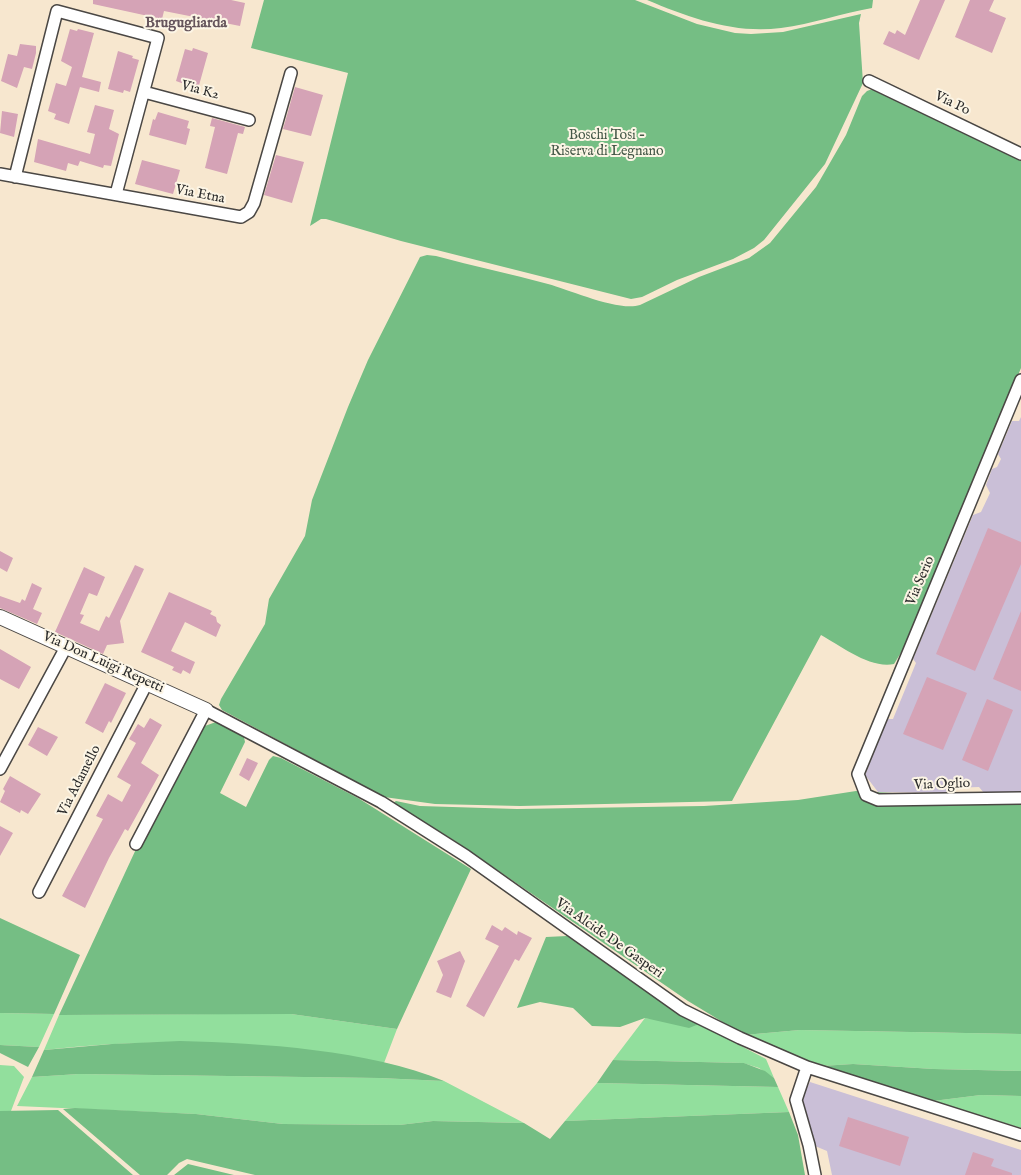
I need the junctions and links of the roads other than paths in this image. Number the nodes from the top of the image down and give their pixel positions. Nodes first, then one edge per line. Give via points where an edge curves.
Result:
1 (290, 73) dead end
2 (869, 81) dead end
3 (144, 92) junction
4 (249, 120) dead end
5 (1021, 154) edge
6 (0, 174) edge
7 (15, 177) junction
8 (116, 194) junction
9 (1021, 380) edge
10 (0, 617) edge
11 (66, 647) junction
12 (147, 684) junction
13 (206, 710) junction
14 (0, 768) edge
15 (866, 795) joint
16 (1021, 798) edge
17 (136, 844) dead end
18 (39, 892) dead end
19 (807, 1067) junction
20 (1021, 1135) edge
21 (815, 1175) edge

1 - 8 street, Via Etna via 249,212 234,218
2 - 5 street, Via Po
3 - 4 street, Via K2
3 - 7 street via 158,38 57,11
3 - 8 street
6 - 7 street, Via Etna
7 - 8 street, Via Etna
9 - 15 street, Via Serio via 859,770
10 - 11 street, Via Don Luigi Repetti
11 - 12 street, Via Don Luigi Repetti
11 - 14 street
12 - 13 street, Via Don Luigi Repetti
12 - 18 street, Via Adamello
13 - 17 street
13 - 19 street, Via Alcide De Gasperi via 382,802 466,856 683,1010
15 - 16 street, Via Oglio via 878,800 899,801
19 - 20 street, Via Alcide De Gasperi
19 - 21 street via 796,1100 810,1145

